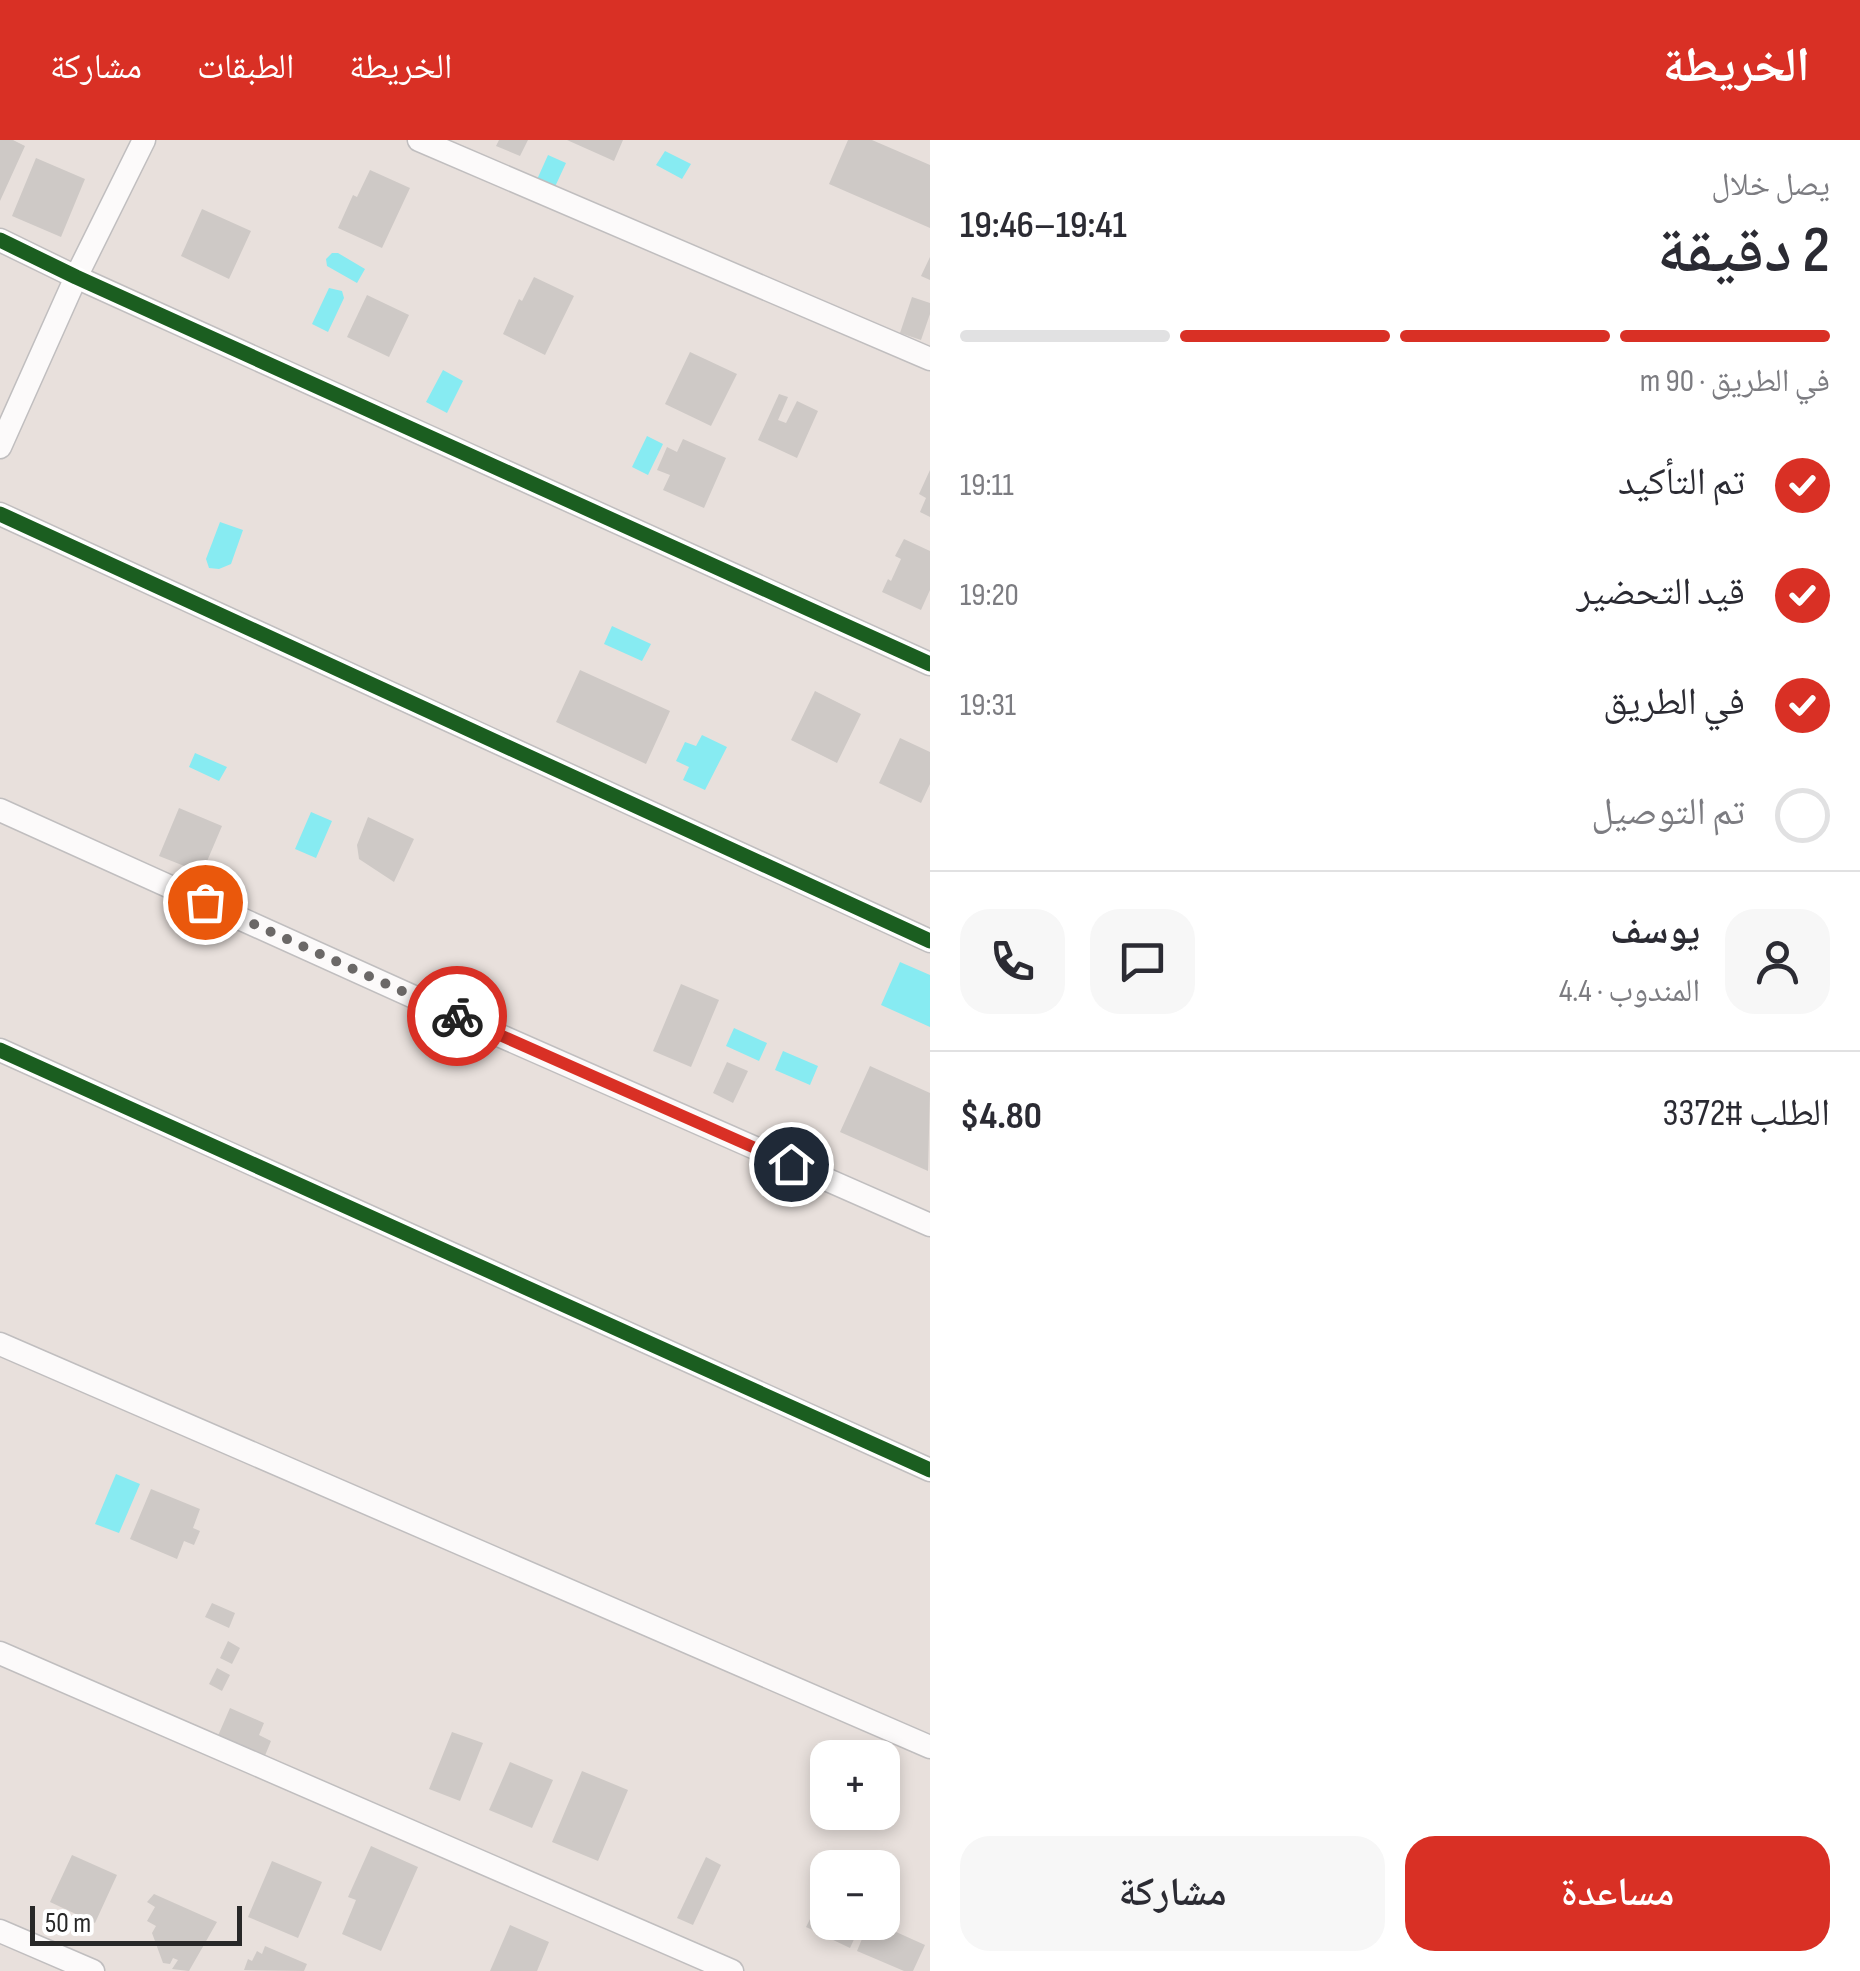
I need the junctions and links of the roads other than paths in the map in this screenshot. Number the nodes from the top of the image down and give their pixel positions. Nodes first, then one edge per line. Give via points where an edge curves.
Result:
1 (144, 140) edge
2 (419, 140) edge
3 (0, 240) edge
4 (76, 277) junction
5 (930, 359) edge
6 (0, 447) edge
7 (0, 514) edge
8 (930, 664) edge
9 (0, 810) edge
10 (930, 942) edge
11 (0, 1050) edge
12 (930, 1224) edge
13 (0, 1344) edge
14 (930, 1470) edge
15 (0, 1652) edge
16 (930, 1748) edge
17 (0, 1931) edge
18 (93, 1971) edge
19 (732, 1971) edge

1 - 4 street
2 - 5 street
3 - 4 street
4 - 6 street
4 - 8 street
7 - 10 street
9 - 12 street
11 - 14 street
13 - 16 street
15 - 19 street
17 - 18 street

